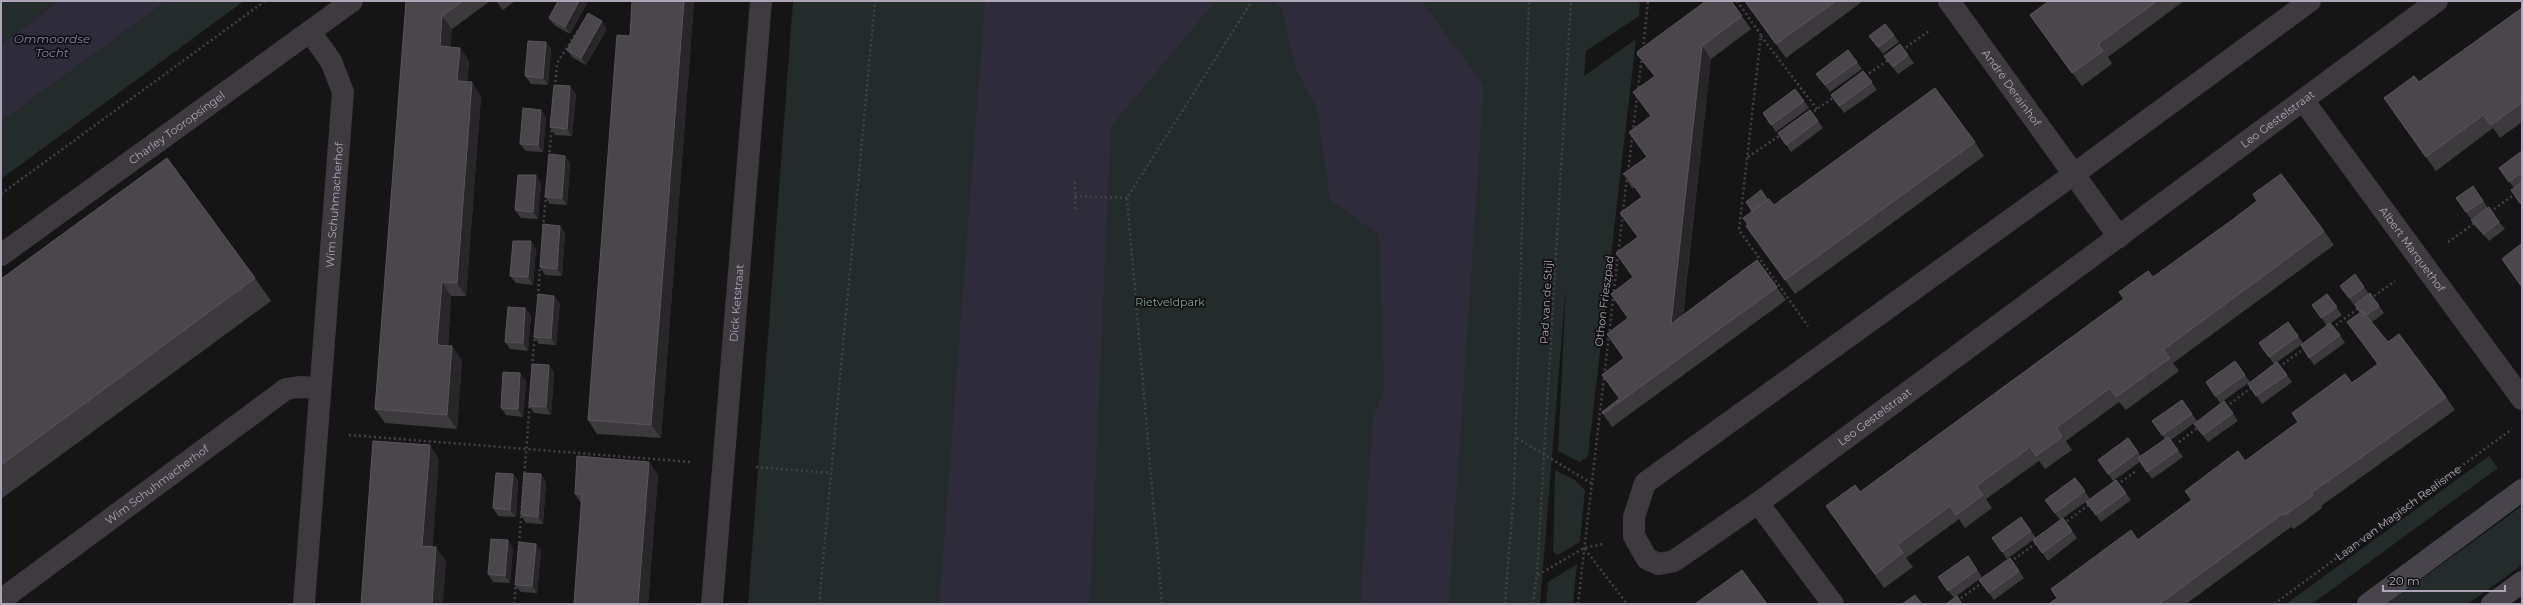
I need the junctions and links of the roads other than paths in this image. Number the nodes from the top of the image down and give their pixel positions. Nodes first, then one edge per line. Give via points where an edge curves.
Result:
1 (352, 1) edge
2 (760, 1) edge
3 (2310, 1) edge
4 (2437, 1) edge
5 (1953, 7) edge
6 (310, 32) junction
7 (2303, 100) junction
8 (2074, 174) junction
9 (2119, 236) junction
10 (1, 255) edge
11 (320, 388) junction
12 (2522, 399) edge
13 (2522, 490) edge
14 (1758, 503) junction
15 (2522, 582) edge
16 (1, 600) edge
17 (304, 604) edge
18 (712, 604) edge
19 (1833, 604) edge
20 (2368, 604) edge
21 (2492, 604) edge

1 - 6 street, Charley Tooropsingel
2 - 18 street, Dick Ketstraat
3 - 8 street, Leo Gestelstraat
4 - 7 street, Leo Gestelstraat
5 - 8 street, André Derainhof
6 - 10 street, Charley Tooropsingel
6 - 11 street, Wim Schuhmacherhof via 331,60 343,92
7 - 9 street, Leo Gestelstraat
7 - 12 street, Albert Marquethof
8 - 9 street
8 - 14 street, Leo Gestelstraat via 1645,482 1634,516 1634,536 1647,559 1659,564 1674,561
9 - 14 street, Leo Gestelstraat
11 - 16 street, Wim Schuhmacherhof via 286,389
11 - 17 street, Wim Schuhmacherhof
13 - 20 main road
14 - 19 street
15 - 21 main road

